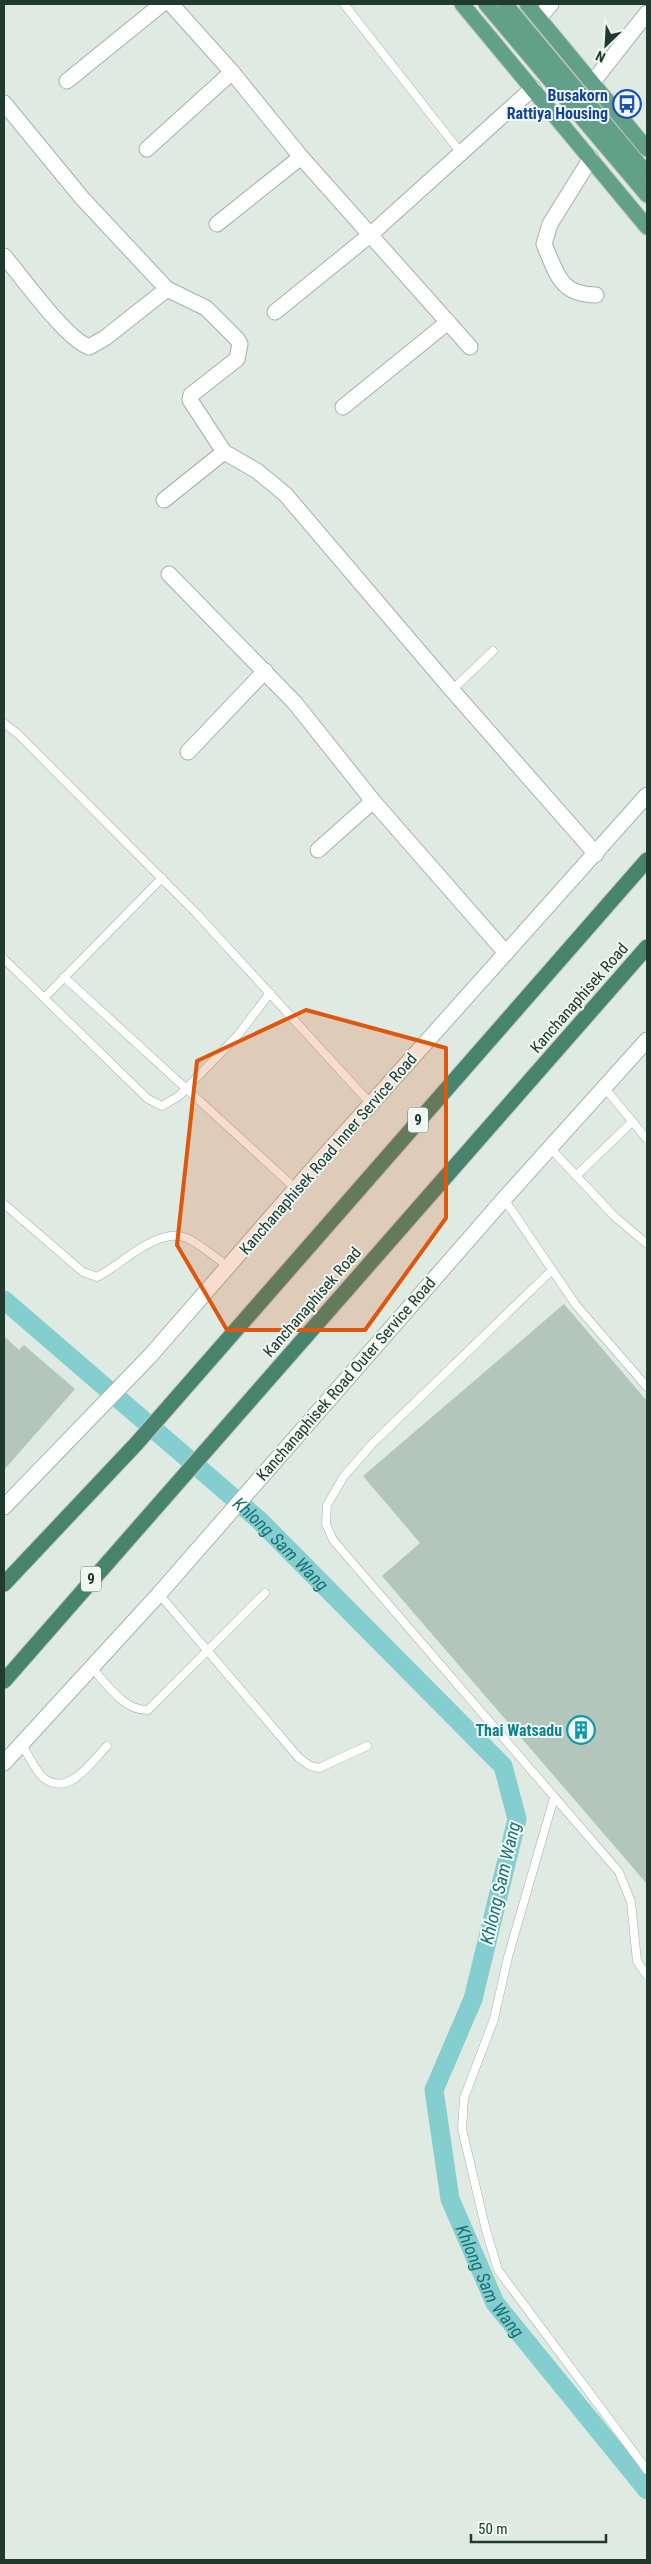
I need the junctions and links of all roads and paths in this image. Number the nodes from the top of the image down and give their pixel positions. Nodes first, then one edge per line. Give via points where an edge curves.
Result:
1 (162, 4) edge
2 (171, 4) edge
3 (344, 4) edge
4 (462, 4) edge
5 (486, 4) edge
6 (505, 4) edge
7 (527, 4) edge
8 (551, 4) edge
9 (647, 13) edge
10 (539, 18) junction
11 (232, 72) junction
12 (67, 81) dead end
13 (592, 83) junction
14 (533, 88) junction
15 (4, 103) edge
16 (587, 112) junction
17 (147, 149) dead end
18 (647, 149) edge
19 (461, 152) junction
20 (301, 157) junction
21 (591, 158) junction
22 (647, 174) edge
23 (647, 195) edge
24 (217, 224) dead end
25 (647, 227) edge
26 (370, 235) junction
27 (4, 256) edge
28 (167, 289) junction
29 (596, 294) dead end
30 (275, 312) dead end
31 (448, 322) junction
32 (470, 346) dead end
33 (343, 407) dead end
34 (224, 452) junction
35 (164, 500) dead end
36 (170, 574) dead end
37 (493, 651) dead end
38 (265, 670) junction
39 (452, 690) junction
40 (4, 723) edge
41 (188, 752) dead end
42 (647, 795) edge
43 (373, 801) junction
44 (318, 850) dead end
45 (596, 854) junction
46 (647, 860) edge
47 (162, 878) junction
48 (647, 947) edge
49 (506, 953) junction
50 (4, 959) edge
51 (64, 977) junction
52 (270, 993) junction
53 (45, 997) junction
54 (647, 1040) edge
55 (603, 1086) junction
56 (185, 1089) junction
57 (370, 1104) junction
58 (632, 1122) junction
59 (647, 1138) edge
60 (551, 1148) junction
61 (576, 1176) junction
62 (296, 1189) junction
63 (504, 1199) junction
64 (4, 1204) edge
65 (647, 1244) edge
66 (229, 1267) junction
67 (552, 1270) junction
68 (647, 1387) edge
69 (4, 1506) edge
70 (4, 1584) edge
71 (265, 1593) dead end
72 (159, 1594) junction
73 (207, 1652) junction
74 (91, 1668) junction
75 (4, 1681) edge
76 (21, 1744) junction
77 (107, 1746) dead end
78 (367, 1746) dead end
79 (4, 1763) edge
80 (554, 1798) junction
81 (647, 1976) edge
82 (647, 2470) edge

1 - 12 street
2 - 11 street
3 - 19 lane
4 - 14 main road
5 - 16 main road
6 - 16 main road
7 - 10 main road
8 - 10 street
9 - 13 street
10 - 13 main road
11 - 17 street
11 - 20 street
13 - 18 main road
14 - 19 street
14 - 21 main road
15 - 28 street via 82,198
16 - 22 main road
16 - 23 main road
19 - 26 street
20 - 24 street
20 - 26 street
21 - 25 main road
21 - 29 street via 550,224 544,244 565,287 580,295
26 - 30 street
26 - 31 street
27 - 28 street via 66,330 89,348
28 - 34 street via 206,308 240,344 238,359 190,398 192,406
31 - 32 street
31 - 33 street
34 - 35 street
34 - 39 street via 257,471 285,494
36 - 38 street
37 - 39 lane
38 - 41 street
38 - 43 street via 295,702
39 - 45 street
40 - 47 lane
42 - 45 street, Kanchanaphisek Road Inner Service Road
43 - 44 street
43 - 49 street
45 - 49 street, Kanchanaphisek Road Inner Service Road
46 - 70 highway, 9 via 137,1443
47 - 51 lane
47 - 52 lane
48 - 75 highway, Kanchanaphisek Road / 9
49 - 57 street, Kanchanaphisek Road Inner Service Road
50 - 53 lane
51 - 53 lane
51 - 56 lane
52 - 56 lane via 238,1035
52 - 57 lane
53 - 56 lane via 155,1105 171,1103
54 - 55 street, Kanchanaphisek Road Outer Service Road
55 - 58 lane
55 - 60 street, Kanchanaphisek Road Outer Service Road
56 - 62 lane
57 - 62 street, Kanchanaphisek Road Inner Service Road
58 - 59 lane
58 - 61 lane
60 - 61 lane
60 - 63 street, Kanchanaphisek Road Outer Service Road
61 - 65 lane via 614,1216
62 - 66 street, Kanchanaphisek Road Inner Service Road
63 - 67 lane
63 - 72 street, Kanchanaphisek Road Outer Service Road
64 - 66 lane via 83,1272 97,1277 157,1238 173,1235 186,1238
66 - 69 street, Kanchanaphisek Road Inner Service Road via 150,1356
67 - 68 lane via 576,1305
67 - 80 lane via 373,1443 349,1470 327,1505 326,1524 333,1540
71 - 73 lane
72 - 73 lane
72 - 74 street, Kanchanaphisek Road Outer Service Road
73 - 74 lane via 148,1710 138,1710 127,1704
73 - 78 lane via 299,1758 310,1766 319,1768
74 - 76 street, Kanchanaphisek Road Outer Service Road
76 - 77 lane via 44,1779 61,1785 70,1783
76 - 79 street, Kanchanaphisek Road Outer Service Road
80 - 81 lane via 619,1872 631,1902 637,1961
80 - 82 lane via 508,1957 494,2019 464,2098 462,2130 498,2270

